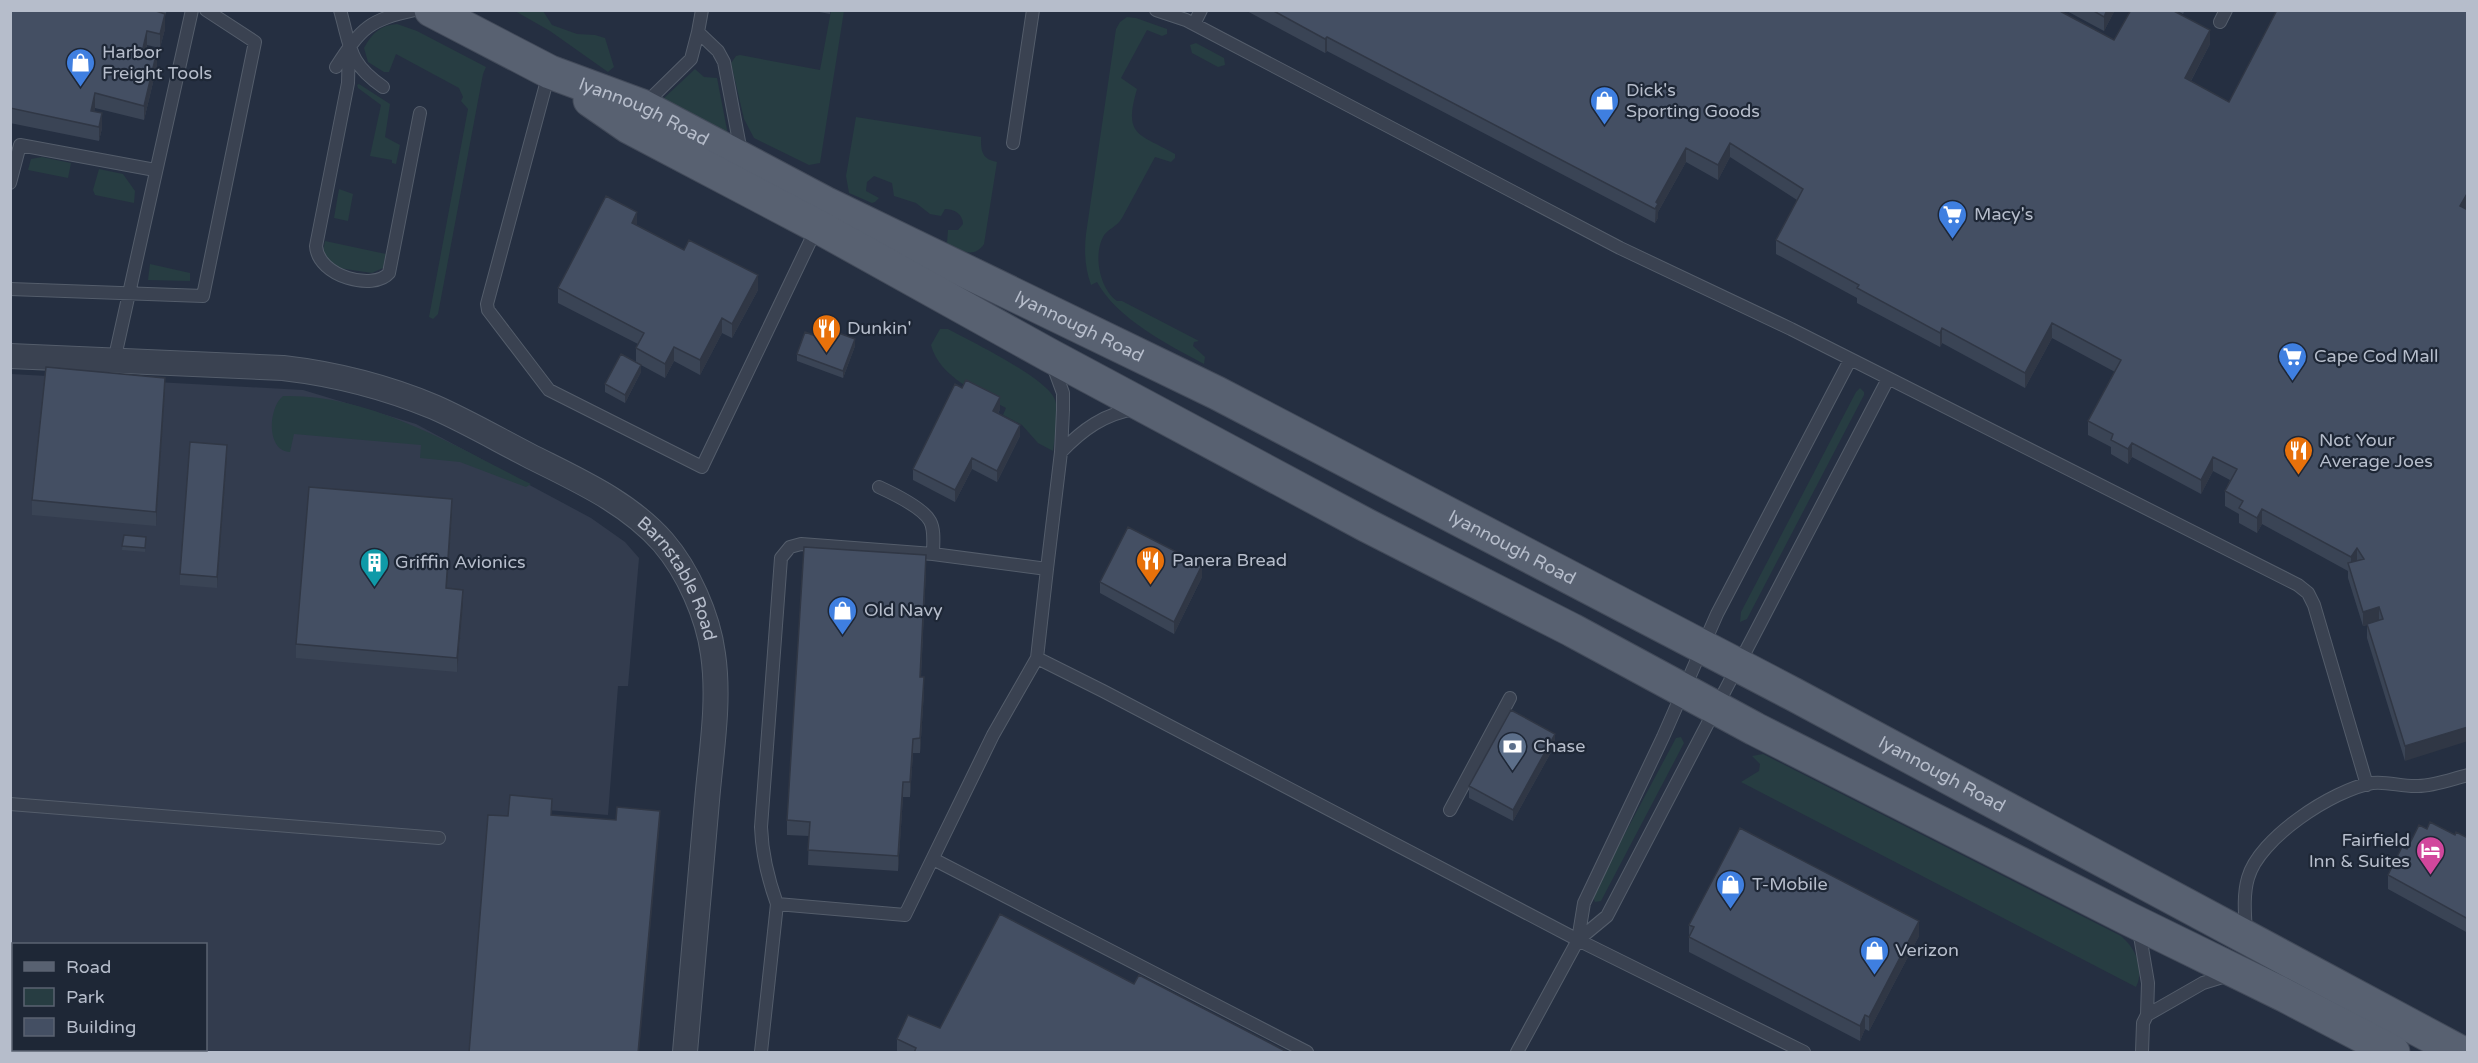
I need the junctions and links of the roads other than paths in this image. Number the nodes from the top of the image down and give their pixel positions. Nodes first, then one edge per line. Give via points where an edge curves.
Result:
1 (192, 10) edge
2 (206, 10) edge
3 (340, 10) edge
4 (415, 10) edge
5 (431, 10) edge
6 (702, 10) edge
7 (1033, 10) edge
8 (1156, 10) edge
9 (1201, 10) edge
10 (2226, 10) edge
11 (2220, 22) dead end
12 (1194, 24) junction
13 (698, 32) junction
14 (349, 46) junction
15 (336, 67) dead end
16 (549, 72) junction
17 (383, 87) dead end
18 (642, 106) junction
19 (420, 113) dead end
20 (1013, 143) dead end
21 (742, 159) junction
22 (155, 170) junction
23 (10, 183) edge
24 (817, 226) junction
25 (10, 289) edge
26 (128, 294) junction
27 (1049, 355) junction
28 (10, 356) edge
29 (1850, 360) junction
30 (114, 361) junction
31 (1888, 379) junction
32 (1147, 408) junction
33 (1061, 452) junction
34 (879, 487) dead end
35 (933, 554) junction
36 (1047, 569) junction
37 (1704, 647) junction
38 (1037, 658) junction
39 (1739, 665) junction
40 (1683, 691) junction
41 (1510, 698) dead end
42 (1716, 709) junction
43 (2468, 775) edge
44 (2367, 784) junction
45 (10, 804) edge
46 (1450, 810) dead end
47 (439, 838) dead end
48 (933, 859) junction
49 (777, 904) junction
50 (2138, 924) junction
51 (2246, 936) junction
52 (1578, 940) junction
53 (2237, 973) junction
54 (2147, 1015) junction
55 (685, 1053) edge
56 (760, 1053) edge
57 (1307, 1053) edge
58 (1517, 1053) edge
59 (1804, 1053) edge
60 (2142, 1053) edge
61 (2393, 1053) edge
62 (2460, 1053) edge

1 - 22 lane
2 - 26 lane via 255,42 202,296
3 - 14 lane
4 - 14 lane via 370,24
5 - 16 main road, Iyannough Road
6 - 13 lane
7 - 20 lane
8 - 12 lane
9 - 12 lane
10 - 11 lane
12 - 29 lane via 1620,248
13 - 18 lane via 691,59
13 - 21 lane via 724,62
14 - 15 lane
14 - 17 lane via 362,72
14 - 19 lane via 348,83 316,246 318,257 331,273 371,280 380,280 389,273
16 - 18 main road, Iyannough Road
16 - 24 main road, Iyannough Road via 629,127
16 - 24 lane via 487,304 549,390 702,467
18 - 21 main road, Iyannough Road
21 - 37 main road, Iyannough Road via 1217,393
22 - 23 lane via 20,146
22 - 26 lane
24 - 27 main road, Iyannough Road
25 - 26 lane
26 - 30 lane
27 - 32 main road, Iyannough Road
27 - 33 lane via 1063,393
28 - 30 street, Barnstable Road
29 - 31 lane
29 - 37 lane via 1722,604
30 - 55 street, Barnstable Road via 311,371 356,381 436,408 616,503 646,525 675,558 703,615 716,672
31 - 39 lane
31 - 44 lane via 2250,560 2308,593 2328,647
32 - 33 lane via 1119,412 1099,421
32 - 40 main road, Iyannough Road
33 - 36 lane
34 - 35 lane via 928,519 933,531
35 - 36 lane
35 - 49 lane via 801,544 790,547 782,558 761,827 769,883
36 - 38 lane
37 - 39 main road, Iyannough Road
37 - 40 lane
38 - 48 lane via 993,735
38 - 52 lane
39 - 42 lane
39 - 51 main road, Iyannough Road
40 - 42 main road, Iyannough Road
40 - 52 lane via 1584,903
41 - 46 lane
42 - 50 main road, Iyannough Road
42 - 52 lane via 1606,915
43 - 44 lane via 2418,786
44 - 51 lane via 2308,812 2265,848 2248,878
45 - 47 lane
48 - 49 lane via 905,915
48 - 57 lane
49 - 56 lane
50 - 53 main road, Iyannough Road
50 - 54 lane via 2146,963
51 - 62 main road, Iyannough Road
52 - 58 lane
52 - 59 lane
53 - 54 lane via 2203,982
53 - 61 main road, Iyannough Road
54 - 60 lane

